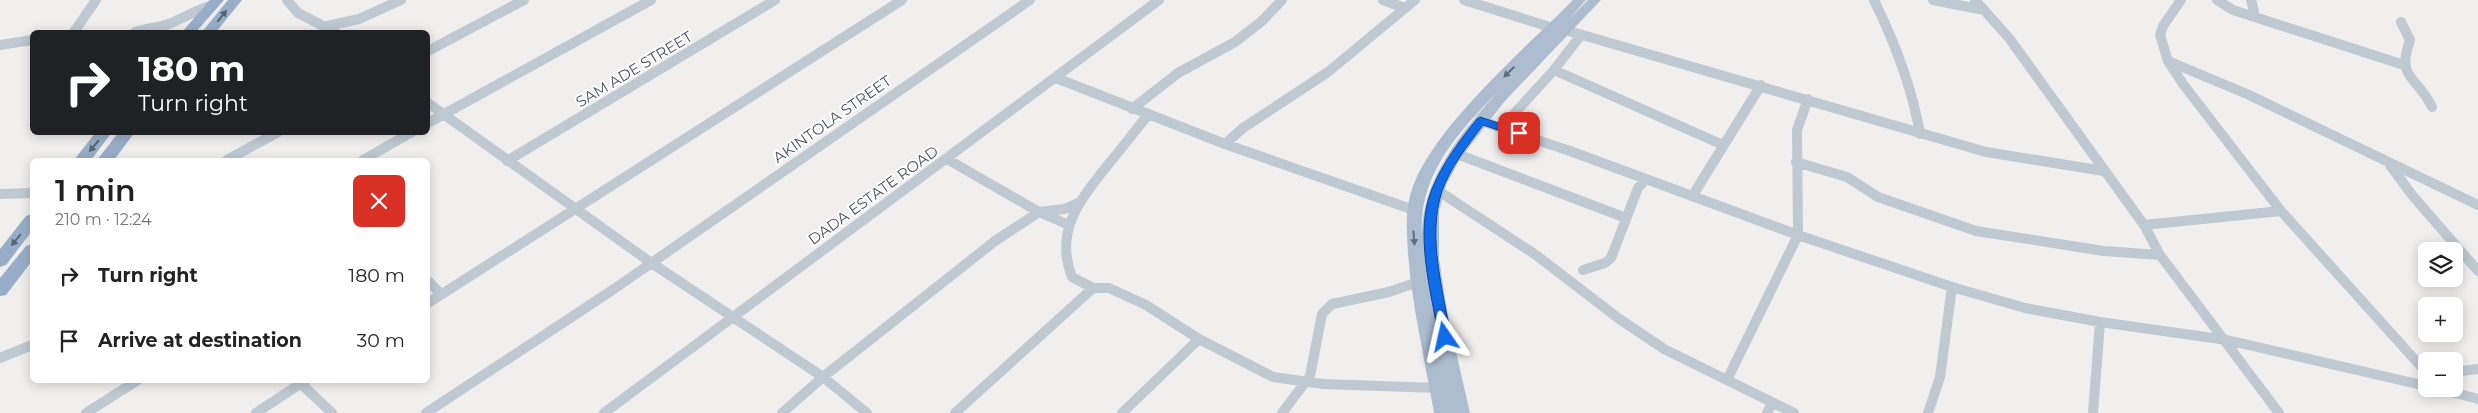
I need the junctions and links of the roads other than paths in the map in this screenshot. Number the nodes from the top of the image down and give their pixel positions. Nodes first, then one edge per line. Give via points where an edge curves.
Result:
1 (96, 0) edge
2 (235, 0) edge
3 (287, 0) edge
4 (401, 0) edge
5 (524, 0) edge
6 (651, 0) edge
7 (775, 0) edge
8 (902, 0) edge
9 (1030, 0) edge
10 (1158, 0) edge
11 (1282, 0) edge
12 (1383, 0) edge
13 (1415, 0) edge
14 (1464, 0) edge
15 (1580, 0) edge
16 (1595, 0) edge
17 (1874, 0) edge
18 (1933, 0) edge
19 (1976, 0) edge
20 (2181, 0) edge
21 (2217, 0) edge
22 (2248, 0) edge
23 (214, 3) edge
24 (1404, 8) junction
25 (1984, 10) junction
26 (2252, 15) junction
27 (2401, 22) dead end
28 (327, 26) junction
29 (1559, 29) junction
30 (75, 30) edge
31 (141, 30) edge
32 (191, 30) edge
33 (211, 30) edge
34 (332, 30) edge
35 (1581, 35) junction
36 (30, 40) edge
37 (0, 45) edge
38 (430, 50) edge
39 (2168, 61) junction
40 (2404, 65) junction
41 (1554, 70) junction
42 (1056, 78) junction
43 (1761, 85) junction
44 (1808, 99) junction
45 (430, 105) edge
46 (2432, 107) dead end
47 (1132, 109) junction
48 (443, 115) junction
49 (1148, 115) junction
50 (1480, 121) junction
51 (430, 123) edge
52 (1502, 127) junction
53 (1920, 134) junction
54 (103, 135) edge
55 (126, 135) edge
56 (273, 135) edge
57 (407, 135) edge
58 (1225, 144) junction
59 (1722, 145) junction
60 (1457, 154) junction
61 (84, 158) edge
62 (107, 158) edge
63 (231, 158) edge
64 (366, 158) edge
65 (947, 159) junction
66 (506, 161) junction
67 (1796, 162) junction
68 (2390, 164) junction
69 (2104, 171) junction
70 (1646, 179) junction
71 (1437, 190) junction
72 (30, 192) edge
73 (0, 194) edge
74 (1693, 195) junction
75 (1078, 203) junction
76 (2478, 204) edge
77 (577, 209) junction
78 (1414, 210) junction
79 (1038, 212) junction
80 (2281, 212) junction
81 (1626, 218) junction
82 (30, 223) edge
83 (1069, 225) junction
84 (2144, 226) junction
85 (1798, 235) junction
86 (30, 252) edge
87 (2160, 254) junction
88 (0, 261) edge
89 (650, 262) junction
90 (1583, 270) dead end
91 (2478, 271) edge
92 (1418, 282) junction
93 (430, 283) edge
94 (1952, 287) junction
95 (1093, 288) junction
96 (0, 290) edge
97 (441, 294) junction
98 (430, 302) edge
99 (734, 316) junction
100 (2100, 322) junction
101 (1199, 339) junction
102 (2227, 340) junction
103 (30, 346) edge
104 (0, 358) edge
105 (2418, 363) edge
106 (2478, 369) edge
107 (2463, 371) edge
108 (823, 377) junction
109 (1727, 380) junction
110 (133, 383) edge
111 (298, 383) edge
112 (303, 383) edge
113 (1305, 383) junction
114 (2418, 384) edge
115 (1438, 388) junction
116 (2463, 395) edge
117 (2478, 399) edge
118 (1769, 408) edge
119 (2095, 412) edge
120 (86, 413) edge
121 (256, 413) edge
122 (332, 413) edge
123 (426, 413) edge
124 (604, 413) edge
125 (782, 413) edge
126 (867, 413) edge
127 (955, 413) edge
128 (1122, 413) edge
129 (1282, 413) edge
130 (1443, 413) edge
131 (1461, 413) edge
132 (1794, 413) edge
133 (1928, 413) edge
134 (2279, 413) edge

1 - 30 street
33 -> 2 highway
3 - 28 street via 298,13
4 - 28 street via 360,19
5 - 38 street
6 - 48 street
7 - 66 street, SAM ADE STREET
8 - 77 street
9 - 89 street, AKINTOLA STREET
10 - 42 street, DADA ESTATE ROAD
11 - 47 street via 1235,42 1178,73
12 - 24 street
13 - 24 street
14 - 29 street
15 - 29 main road
16 - 29 main road
17 - 53 street via 1899,52 1916,108
18 - 25 street
19 - 25 street
20 - 39 street via 2160,35
21 - 26 street via 2233,10
22 - 26 street via 2254,11
23 - 31 street via 169,24
23 - 32 highway
24 - 58 street via 1328,72 1243,128
25 - 69 street via 2009,38
26 - 40 street
27 - 40 street via 2410,40
28 - 34 street
29 - 35 street
29 - 50 main road
29 -> 78 main road via 1472,110 1447,141 1430,166
35 - 41 street
35 - 43 street
36 - 37 street
39 - 68 street via 2267,103
39 - 80 street via 2209,120
40 - 46 street
41 - 52 street
41 - 59 street
42 - 47 street
42 - 65 street, DADA ESTATE ROAD
43 - 44 street
43 - 59 street
44 - 53 street
44 - 67 street via 1797,130
45 - 48 street
47 - 49 street
48 - 51 street
48 - 66 street
49 - 58 street
49 - 75 street
50 - 52 street
50 - 60 main road
52 - 70 street
53 - 69 street via 1986,152
54 -> 61 highway
55 - 62 highway
56 - 63 street
57 - 64 street
58 - 78 street
59 - 74 street
60 - 71 main road
60 - 81 street
65 - 79 street
65 - 99 street, DADA ESTATE ROAD
66 - 77 street
67 - 85 street
67 - 87 street via 1847,177 1878,196 1976,231 2104,251
68 - 76 street
68 - 91 street via 2412,195
69 - 84 street
70 - 74 street
70 - 81 street via 1638,188
71 - 109 street via 1536,254 1610,313 1664,349
71 - 131 main road via 1430,230 1434,274
72 - 73 street
74 - 85 street
75 - 79 street
75 - 83 street
77 - 89 street
77 - 97 street
78 -> 92 main road
79 - 83 street
79 - 108 street via 995,241
80 - 84 street
80 - 105 street
81 - 90 street via 1612,258
82 -> 88 highway
83 - 95 street via 1068,267 1072,277
84 - 87 street
85 - 94 street
85 - 109 street
86 - 96 highway
87 - 102 street
89 - 99 street
89 - 123 street, AKINTOLA STREET
92 - 113 street via 1326,308 1322,314 1310,376
92 - 115 main road
93 - 97 street
94 - 100 street via 2024,308
94 - 133 street via 1940,377
95 - 101 street via 1109,288 1146,305
95 - 127 street
97 - 98 street
99 - 108 street
99 - 124 street, DADA ESTATE ROAD
100 - 102 street
100 - 119 street
101 - 113 street via 1273,377
101 - 128 street
102 - 114 street
102 - 134 street
103 - 104 street
106 - 107 street
108 - 125 street
108 - 126 street
109 - 118 street
110 - 120 street
111 - 121 street
112 - 122 street
113 - 115 street
113 - 129 street
115 - 130 main road
116 - 117 street
118 - 132 street

